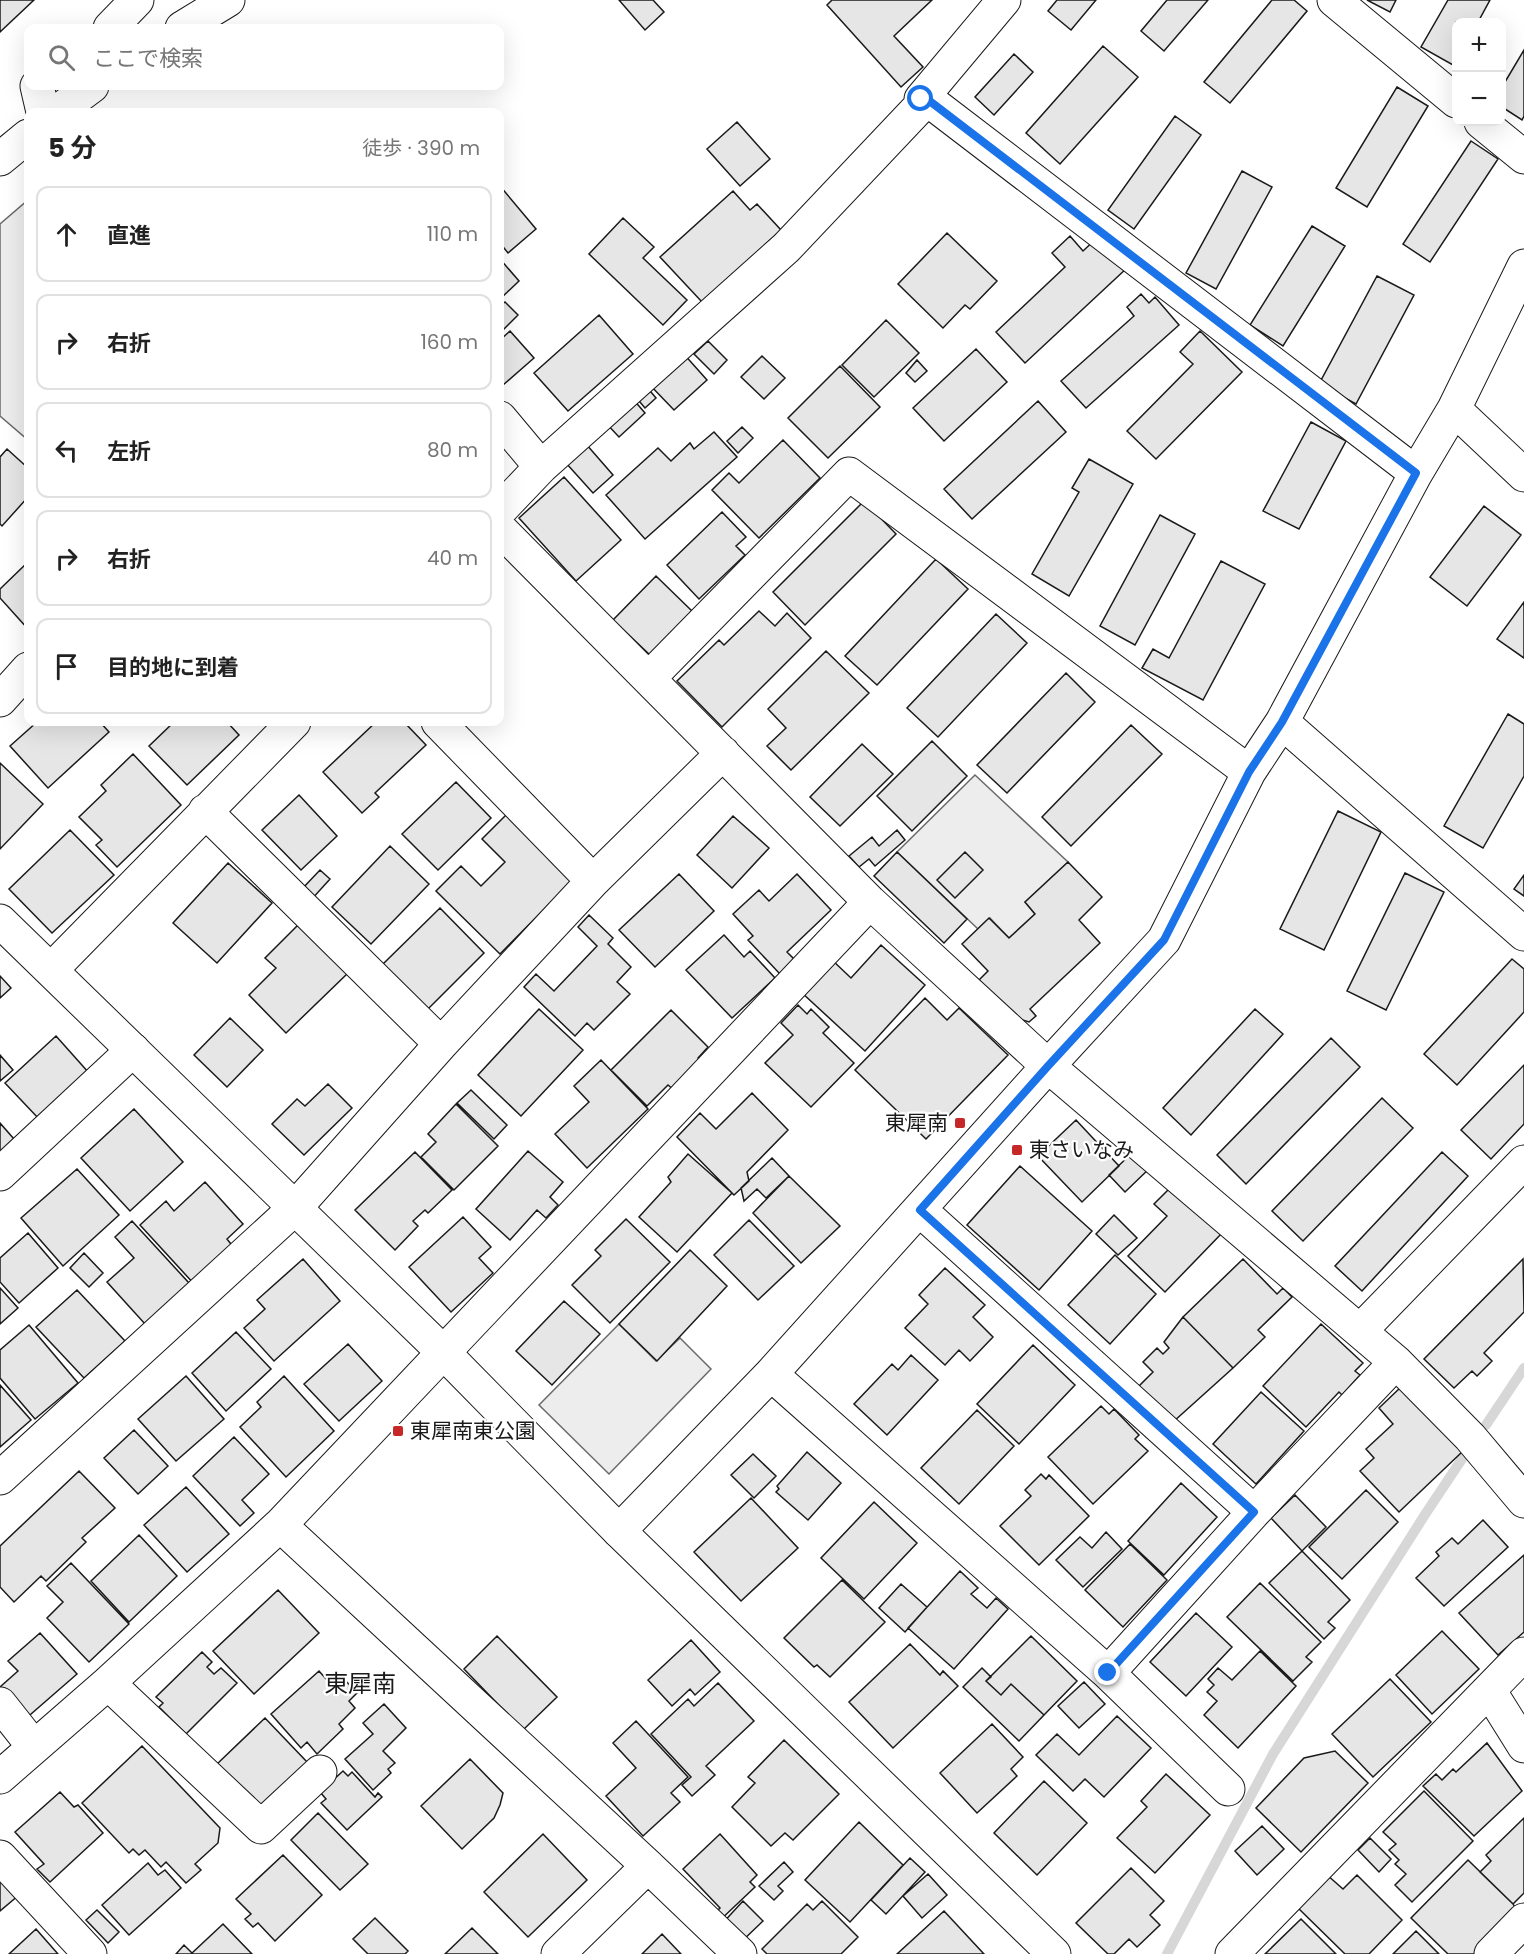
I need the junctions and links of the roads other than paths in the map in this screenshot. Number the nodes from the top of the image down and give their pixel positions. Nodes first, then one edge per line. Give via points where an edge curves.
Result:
1 (137, 0) edge
2 (228, 0) edge
3 (1004, 0) edge
4 (1334, 0) edge
5 (114, 24) edge
6 (189, 24) edge
7 (38, 90) edge
8 (87, 90) edge
9 (1452, 98) edge
10 (927, 99) junction
11 (42, 108) edge
12 (62, 108) edge
13 (1486, 126) edge
14 (24, 138) edge
15 (1524, 157) edge
16 (0, 159) edge
17 (1524, 267) edge
18 (1454, 409) junction
19 (504, 423) edge
20 (541, 467) junction
21 (1416, 473) junction
22 (1524, 475) edge
23 (504, 506) edge
24 (504, 533) edge
25 (24, 673) edge
26 (648, 678) junction
27 (0, 699) edge
28 (1282, 722) junction
29 (290, 726) edge
30 (442, 726) edge
31 (723, 753) junction
32 (1249, 772) junction
33 (205, 811) junction
34 (593, 881) junction
35 (870, 902) junction
36 (0, 921) edge
37 (1524, 934) edge
38 (51, 970) junction
39 (441, 1044) junction
40 (133, 1050) junction
41 (1048, 1066) junction
42 (1524, 1162) edge
43 (0, 1174) edge
44 (295, 1208) junction
45 (920, 1210) junction
46 (1360, 1330) junction
47 (444, 1353) junction
48 (1396, 1362) junction
49 (771, 1374) junction
50 (0, 1478) edge
51 (1524, 1501) edge
52 (1254, 1512) junction
53 (279, 1525) junction
54 (619, 1531) junction
55 (1524, 1654) edge
56 (1108, 1673) junction
57 (108, 1683) junction
58 (1489, 1690) junction
59 (0, 1704) edge
60 (1524, 1746) edge
61 (34, 1747) junction
62 (320, 1772) dead end
63 (0, 1777) edge
64 (1228, 1789) dead end
65 (0, 1857) edge
66 (648, 1866) junction
67 (1524, 1920) edge
68 (1039, 1949) edge
69 (90, 1954) edge
70 (558, 1954) edge
71 (740, 1954) edge
72 (1232, 1954) edge
73 (1491, 1954) edge

1 - 5 street
2 - 6 street
3 - 10 street via 921,99
4 - 9 street
7 - 11 street
8 - 12 street
10 - 20 street via 786,248
10 - 21 street
13 - 15 street
14 - 16 street
17 - 18 street
18 - 21 street
18 - 22 street
19 - 20 street
20 - 23 street
21 - 28 street
24 - 26 street
25 - 27 street
26 - 31 street
26 - 32 street via 849,474
28 - 32 street
28 - 37 street
29 - 33 street
30 - 34 street
31 - 34 street
31 - 35 street
32 - 41 street via 1164,940
33 - 38 street
33 - 39 street
34 - 39 street
35 - 41 street
35 - 47 street
36 - 38 street
38 - 40 street
39 - 44 street
40 - 43 street
40 - 44 street
41 - 45 street
41 - 46 street
42 - 46 street
44 - 47 street
44 - 50 street
45 - 49 street
45 - 52 street
46 - 48 street
47 - 53 street
47 - 54 street
48 - 51 street via 1470,1437
48 - 52 street
49 - 54 street
49 - 56 street
52 - 56 street
53 - 57 street
53 - 66 street
54 - 68 street
55 - 58 street
56 - 64 street
57 - 61 street
57 - 62 street via 261,1827
58 - 60 street
58 - 72 street
59 - 61 street
61 - 63 street
65 - 69 street
66 - 70 street
66 - 71 street
67 - 73 street

